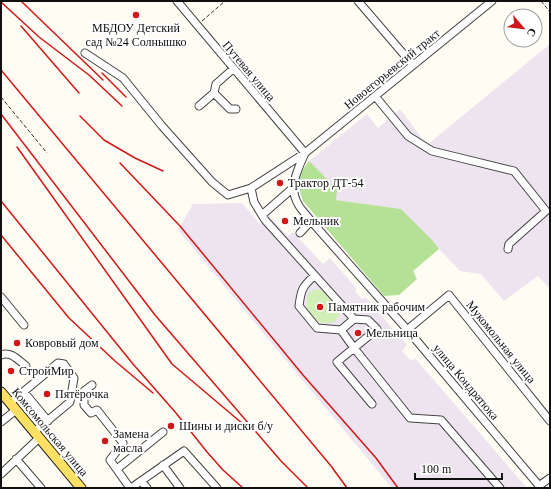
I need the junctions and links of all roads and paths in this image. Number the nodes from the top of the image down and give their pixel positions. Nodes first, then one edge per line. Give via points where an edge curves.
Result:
1 (177, 1) edge
2 (224, 1) edge
3 (358, 1) edge
4 (492, 1) edge
5 (541, 1) edge
6 (550, 12) edge
7 (197, 26) junction
8 (85, 53) dead end
9 (413, 65) junction
10 (232, 68) junction
11 (214, 93) junction
12 (375, 96) junction
13 (1, 97) edge
14 (199, 106) dead end
15 (236, 110) dead end
16 (47, 153) dead end
17 (305, 153) junction
18 (294, 187) junction
19 (251, 188) junction
20 (298, 203) joint
21 (262, 215) junction
22 (311, 221) junction
23 (300, 232) dead end
24 (508, 249) dead end
25 (314, 276) junction
26 (1, 297) edge
27 (354, 319) junction
28 (24, 326) dead end
29 (340, 330) junction
30 (407, 330) junction
31 (354, 348) junction
32 (1, 355) edge
33 (26, 366) dead end
34 (92, 385) dead end
35 (1, 392) edge
36 (24, 392) junction
37 (372, 404) dead end
38 (13, 406) junction
39 (48, 421) junction
40 (550, 421) edge
41 (1, 422) edge
42 (163, 432) dead end
43 (37, 435) junction
44 (16, 459) junction
45 (163, 466) junction
46 (117, 469) junction
47 (1, 474) edge
48 (550, 478) edge
49 (141, 481) junction
50 (540, 487) edge
51 (41, 488) edge
52 (82, 488) edge
53 (131, 488) edge
54 (147, 488) edge
55 (180, 488) edge
56 (217, 488) edge
57 (500, 488) edge

1 - 7 street, Путевая улица
2 - 7 path
3 - 9 street
4 - 9 street, Новоегорьевский тракт
5 - 6 path
7 - 10 street, Путевая улица
8 - 19 street, Новоегорьевский тракт via 123,78 212,182 228,194
9 - 12 street, Новоегорьевский тракт
10 - 11 street via 216,84
10 - 17 street, Путевая улица
11 - 14 street
11 - 15 street via 230,109
12 - 17 street, Новоегорьевский тракт
12 - 24 street via 408,136 432,151 514,171 546,211 508,244
13 - 16 path
17 - 18 street, Новоегорьевский тракт via 294,177
17 - 19 street, Новоегорьевский тракт
18 - 20 street, Новоегорьевский тракт
18 - 21 street
19 - 21 street via 254,202
20 - 22 street, улица Кондратюка
21 - 25 street
22 - 23 street
22 - 30 street, улица Кондратюка
25 - 27 street
25 - 29 street via 304,285 299,306 317,328
26 - 28 street
27 - 29 street
27 - 31 street via 368,320 377,329
29 - 31 street
30 - 40 street, Мукомольная улица via 449,295
30 - 50 street, улица Кондратюка
31 - 37 street via 337,362
31 - 57 street via 410,418 441,420
32 - 33 street via 9,354
34 - 46 street via 84,391 84,405 91,413 97,410 123,443 110,460
35 - 38 main road, Комсомольская улица
36 - 38 street
36 - 39 street
36 - 39 street via 58,363 64,364 74,378 70,402
38 - 41 street
38 - 43 main road, Комсомольская улица
39 - 43 street
42 - 46 street
43 - 44 street
43 - 52 main road, Комсомольская улица
44 - 47 street
44 - 51 street
45 - 49 street
45 - 55 street
45 - 56 street via 184,451
46 - 53 street
48 - 50 street
49 - 53 street
49 - 54 street

